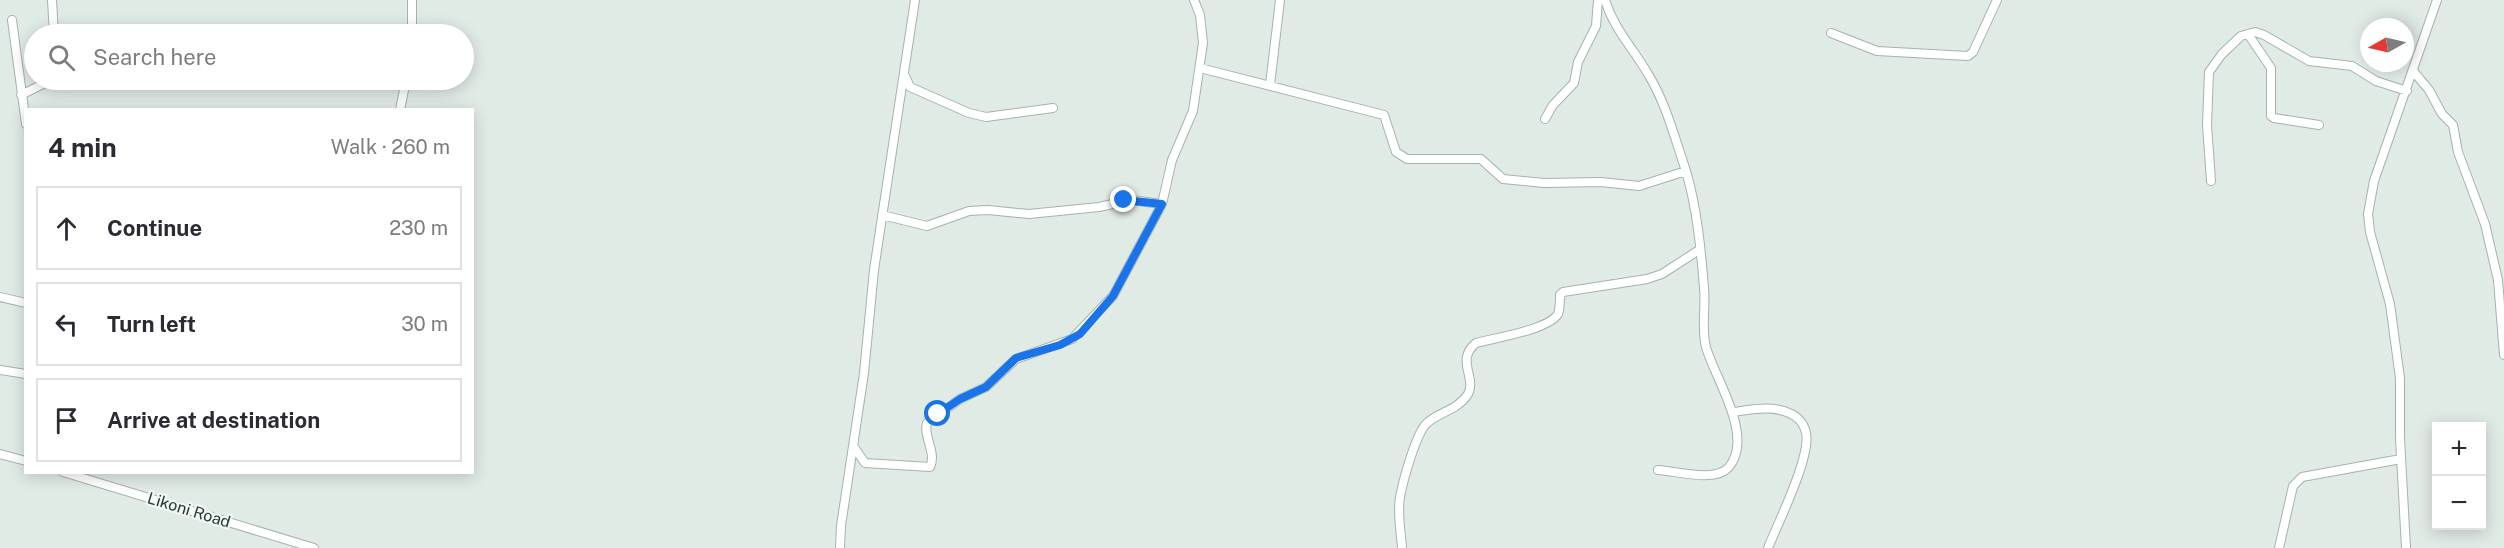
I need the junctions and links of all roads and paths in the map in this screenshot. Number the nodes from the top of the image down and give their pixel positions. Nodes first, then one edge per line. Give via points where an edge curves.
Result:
1 (52, 0) edge
2 (412, 0) edge
3 (915, 0) edge
4 (1194, 0) edge
5 (1280, 0) edge
6 (1598, 0) edge
7 (1605, 0) edge
8 (1997, 0) edge
9 (2437, 0) edge
10 (12, 20) dead end
11 (53, 24) edge
12 (412, 24) edge
13 (1831, 33) dead end
14 (2248, 34) junction
15 (1200, 69) junction
16 (904, 72) junction
17 (2414, 72) junction
18 (1270, 85) junction
19 (31, 90) edge
20 (404, 90) edge
21 (2407, 91) junction
22 (21, 95) junction
23 (400, 108) edge
24 (1053, 108) dead end
25 (24, 112) edge
26 (1545, 119) dead end
27 (2319, 125) dead end
28 (1686, 171) junction
29 (2211, 181) dead end
30 (1162, 204) junction
31 (882, 215) junction
32 (1699, 250) junction
33 (0, 297) edge
34 (24, 303) edge
35 (2504, 355) edge
36 (0, 370) edge
37 (24, 374) edge
38 (1733, 412) junction
39 (854, 447) junction
40 (0, 454) edge
41 (2401, 459) junction
42 (24, 461) edge
43 (1658, 470) dead end
44 (70, 474) edge
45 (314, 548) edge
46 (840, 548) edge
47 (1402, 548) edge
48 (1768, 548) edge
49 (2278, 548) edge
50 (2406, 548) edge

1 - 11 street
2 - 12 street
3 - 16 street
4 - 15 street via 1203,43
5 - 18 street
6 - 26 street via 1596,26 1578,62 1574,83
7 - 28 street via 1623,40 1657,92
8 - 13 street via 1968,56 1878,51
9 - 17 street
10 - 22 street
14 - 21 street via 2264,35 2309,61 2352,66 2376,81
14 - 27 street via 2271,68 2271,116
14 - 29 street via 2222,54 2209,72
15 - 18 street
15 - 30 street via 1192,111 1172,159
16 - 24 street via 910,87 969,113 986,117
16 - 31 street
17 - 21 street
17 - 35 street via 2453,125 2458,152 2485,224 2498,280
18 - 28 street via 1384,116 1396,152 1407,159 1481,159 1503,178 1544,183 1639,186
19 - 22 street
20 - 23 street
21 - 41 street via 2374,181 2368,214 2395,334
22 - 25 street
28 - 32 street
30 - 31 street via 1131,200 1029,214 969,211 927,226
30 - 39 street via 1113,296 1080,334 1060,345 1016,358 986,387 960,399 927,423 930,467 865,463
31 - 39 street
32 - 38 street via 1707,348
32 - 47 street via 1647,279 1563,292 1558,314 1553,318 1535,328 1469,348 1467,395 1420,431 1400,498
33 - 34 street
36 - 37 street
38 - 43 street via 1736,447 1728,468 1708,475
38 - 48 street via 1787,412 1800,419 1806,433 1806,449 1796,480
39 - 46 street
40 - 42 street
41 - 49 street via 2302,477 2293,486
41 - 50 street
44 - 45 street, Likoni Road

